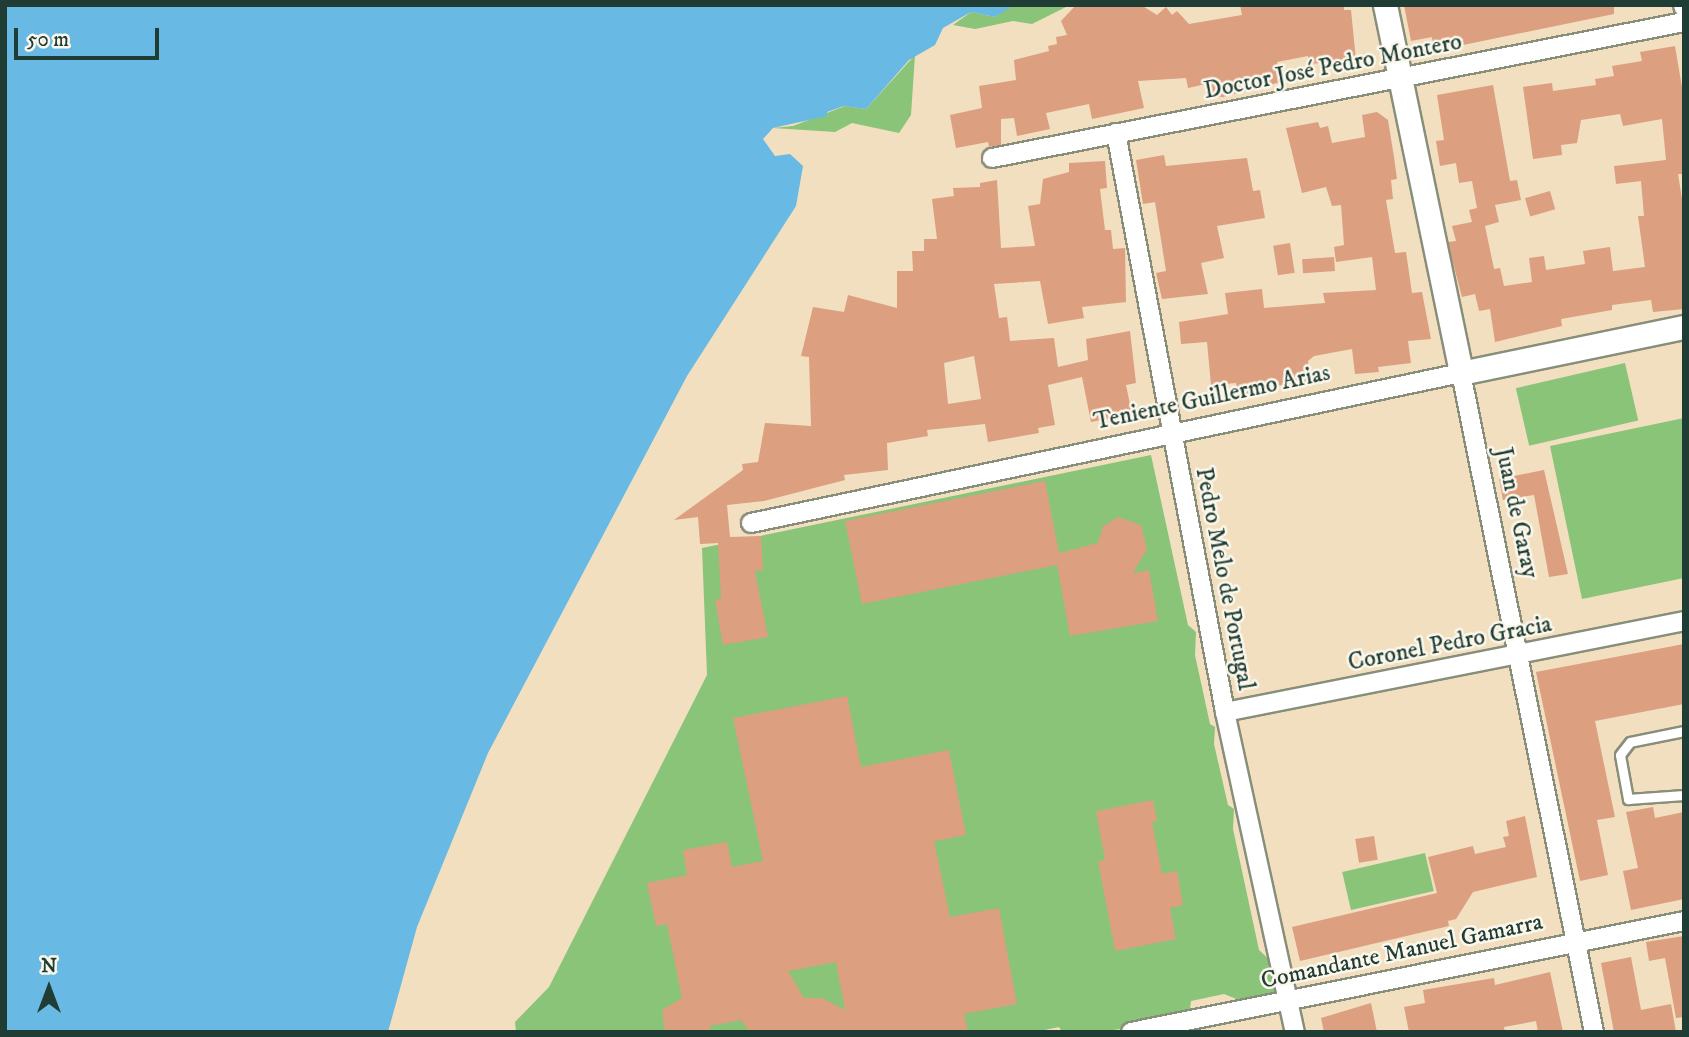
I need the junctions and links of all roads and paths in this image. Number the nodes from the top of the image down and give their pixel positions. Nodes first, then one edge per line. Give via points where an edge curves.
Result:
1 (1385, 5) edge
2 (1684, 22) edge
3 (1400, 79) junction
4 (1116, 133) junction
5 (992, 158) dead end
6 (1684, 327) edge
7 (1461, 373) junction
8 (1170, 433) junction
9 (751, 523) dead end
10 (1684, 621) edge
11 (1519, 656) junction
12 (1225, 712) junction
13 (1684, 730) edge
14 (1684, 795) edge
15 (1684, 921) edge
16 (1575, 942) junction
17 (1289, 1001) junction
18 (1131, 1032) edge
19 (1295, 1032) edge
20 (1594, 1032) edge

1 - 3 street, Juan de Garay
2 - 3 street, Doctor José Pedro Montero
3 - 4 street, Doctor José Pedro Montero
3 - 7 street, Juan de Garay
4 - 5 street, Doctor José Pedro Montero
4 - 8 street, Pedro Melo de Portugal
6 - 7 street, Teniente Guillermo Arias
7 - 8 street, Teniente Guillermo Arias
7 - 11 street, Juan de Garay
8 - 9 street, Teniente Guillermo Arias
8 - 12 street, Pedro Melo de Portugal
10 - 11 street, Coronel Pedro Gracia
11 - 12 street, Coronel Pedro Gracia
11 - 16 street, Juan de Garay
12 - 17 street, Pedro Melo de Portugal
13 - 14 lane via 1630,742 1620,755 1629,800
15 - 16 street, Comandante Manuel Gamarra
16 - 17 street, Comandante Manuel Gamarra
16 - 20 street, Juan de Garay
17 - 18 street, Comandante Manuel Gamarra
17 - 19 street, Pedro Melo de Portugal

